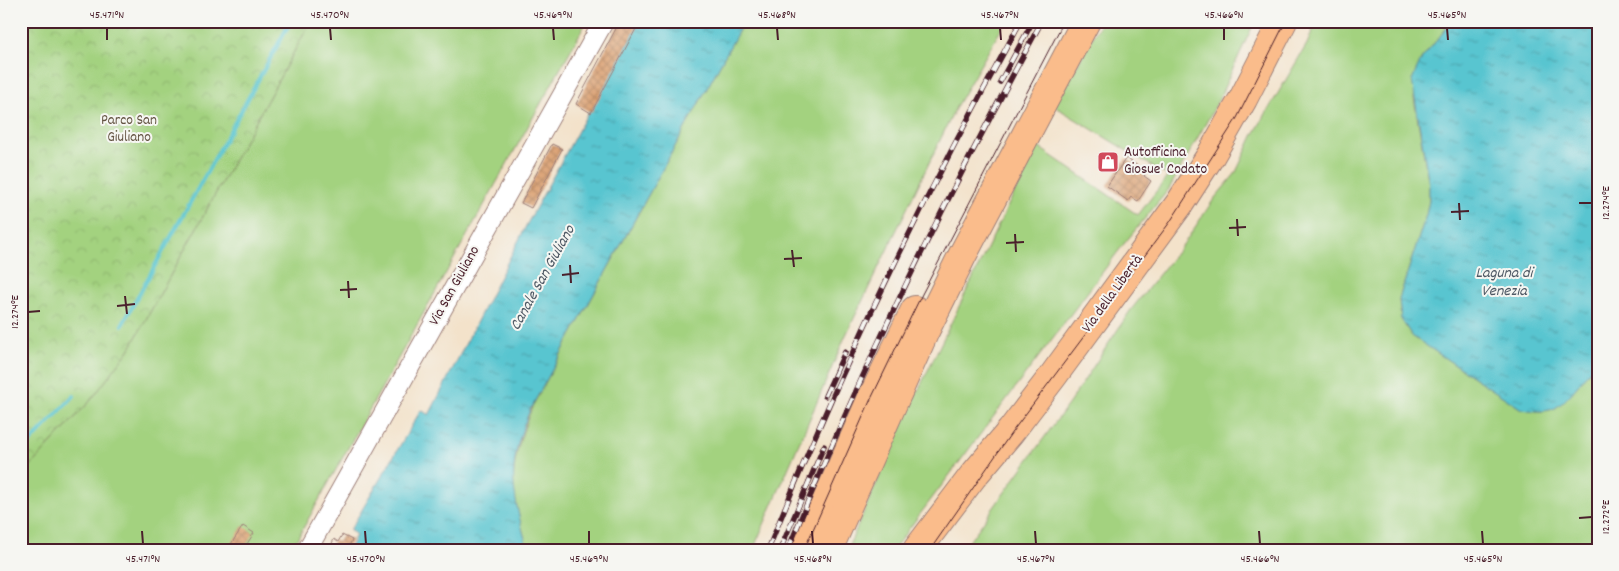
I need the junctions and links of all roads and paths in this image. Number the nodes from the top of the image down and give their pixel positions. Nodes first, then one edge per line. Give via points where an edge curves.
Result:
1 (604, 21) edge
2 (1067, 21) edge
3 (1086, 21) edge
4 (1279, 29) edge
5 (1014, 120) junction
6 (1011, 431) junction
7 (306, 550) edge
8 (805, 550) edge
9 (823, 550) edge
10 (828, 550) edge
11 (917, 550) edge
12 (932, 550) edge

1 - 7 street, Via San Giuliano
2 - 5 highway
3 - 10 highway via 925,331
4 - 6 highway, Via della Libertà via 1212,155 1180,203
5 - 8 highway via 960,219 867,408
5 - 9 highway via 913,338
6 - 11 highway, Via della Libertà
6 - 12 highway

